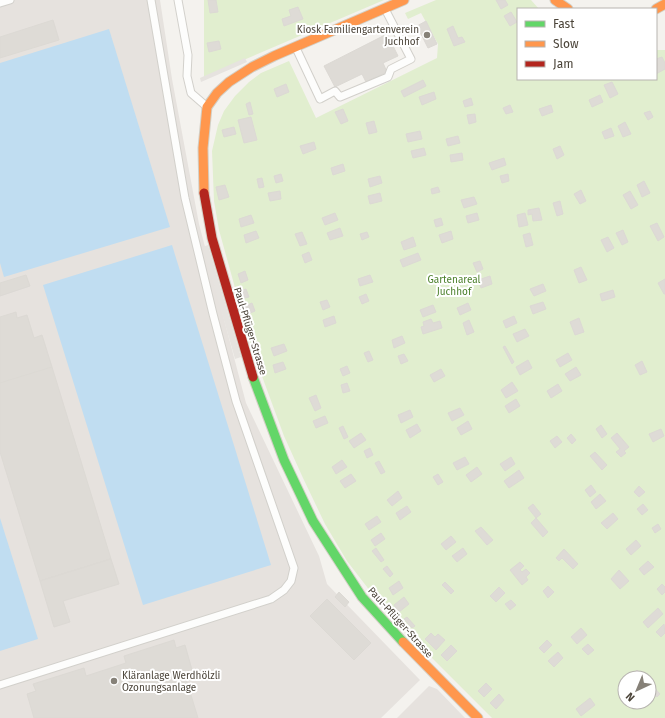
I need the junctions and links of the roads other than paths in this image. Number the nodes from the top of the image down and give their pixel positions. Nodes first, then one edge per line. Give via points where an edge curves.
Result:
1 (10, 0) edge
2 (152, 0) edge
3 (178, 0) edge
4 (404, 0) edge
5 (555, 0) edge
6 (0, 3) edge
7 (567, 8) edge
8 (385, 9) junction
9 (296, 47) junction
10 (208, 107) junction
11 (0, 685) edge
12 (478, 718) edge

1 - 6 lane
2 - 11 lane via 185,198 209,298 236,401 294,568 291,581 284,590 271,599
3 - 10 lane via 188,55 187,76 191,93
4 - 8 street, Paul-Pflüger-Strasse
5 - 7 street
8 - 9 street, Paul-Pflüger-Strasse
8 - 9 lane via 411,59 391,68 388,77 340,96 335,91 320,99
9 - 10 street, Paul-Pflüger-Strasse via 252,66 217,93
10 - 12 street, Paul-Pflüger-Strasse via 202,148 204,196 212,238 251,372 284,460 313,521 362,597

